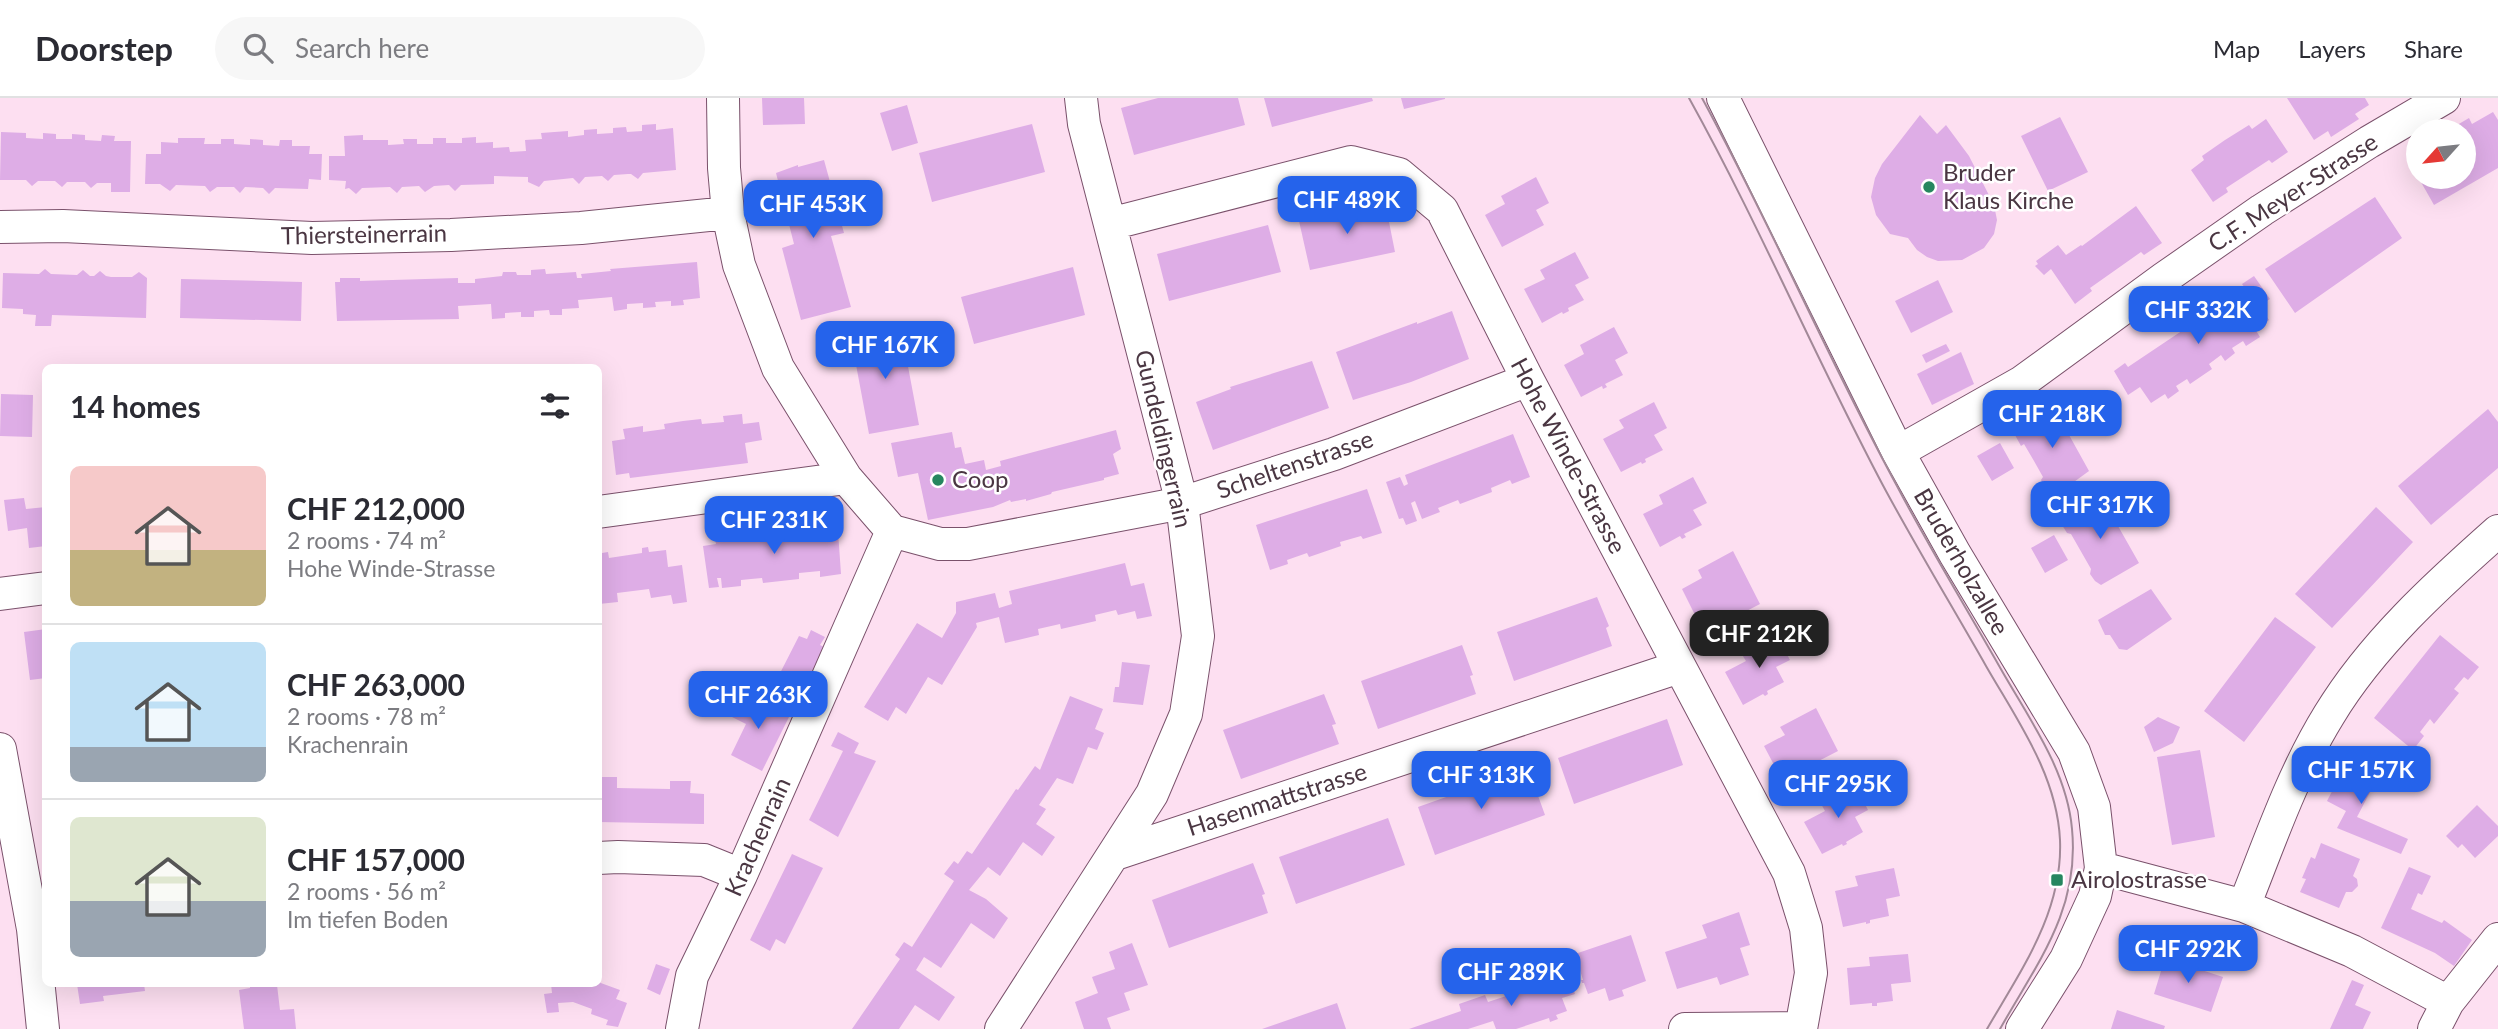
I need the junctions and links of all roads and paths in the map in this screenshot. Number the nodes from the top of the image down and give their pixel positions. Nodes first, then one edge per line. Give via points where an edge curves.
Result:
1 (723, 98) edge
2 (1081, 98) edge
3 (1723, 98) edge
4 (2444, 98) edge
5 (2402, 109) edge
6 (728, 213) junction
7 (1110, 224) junction
8 (0, 227) edge
9 (1528, 380) junction
10 (1898, 452) junction
11 (846, 478) junction
12 (1182, 503) junction
13 (602, 511) edge
14 (892, 531) junction
15 (2498, 531) edge
16 (42, 589) edge
17 (0, 594) edge
18 (1679, 667) junction
19 (0, 749) edge
20 (1115, 854) junction
21 (602, 858) edge
22 (2101, 868) junction
23 (741, 876) junction
24 (2244, 906) junction
25 (39, 928) edge
26 (2498, 939) edge
27 (2441, 1015) edge
28 (1801, 1028) edge
29 (43, 1029) edge
30 (682, 1029) edge
31 (1001, 1029) edge
32 (1685, 1029) edge
33 (2022, 1029) edge

1 - 6 street
2 - 7 street, Gundeldingerrain
3 - 10 street, Bruderholzallee
4 - 5 street, C.F. Meyer-Strasse
5 - 10 street, C.F. Meyer-Strasse via 2021,382
6 - 8 street, Thiersteinerrain via 581,228 312,238
6 - 11 street via 739,265 778,368
7 - 9 street, Hohe Winde-Strasse via 1351,162 1399,174 1442,210
7 - 12 street, Gundeldingerrain
9 - 12 street, Scheltenstrasse via 1334,454
9 - 18 street, Hohe Winde-Strasse
10 - 22 street, Bruderholzallee via 2074,752 2094,807
11 - 13 street
11 - 14 street
12 - 14 street, Scheltenstrasse via 968,544 940,544
12 - 20 street, Gundeldingerrain via 1198,636 1186,713 1152,794
14 - 23 street, Krachenrain
15 - 24 street via 2442,580 2378,648 2329,714 2293,783
16 - 17 street
18 - 20 street, Hasenmattstrasse
18 - 28 street, Hohe Winde-Strasse via 1789,873 1806,928 1811,973
19 - 25 street
20 - 31 street, Gundeldingerrain
21 - 23 street via 704,860
22 - 24 street
22 - 33 street, Bruderholzallee via 2095,896 2066,959
23 - 30 street, Krachenrain via 692,976
24 - 27 street via 2351,951
25 - 29 street
26 - 27 street
28 - 32 street

